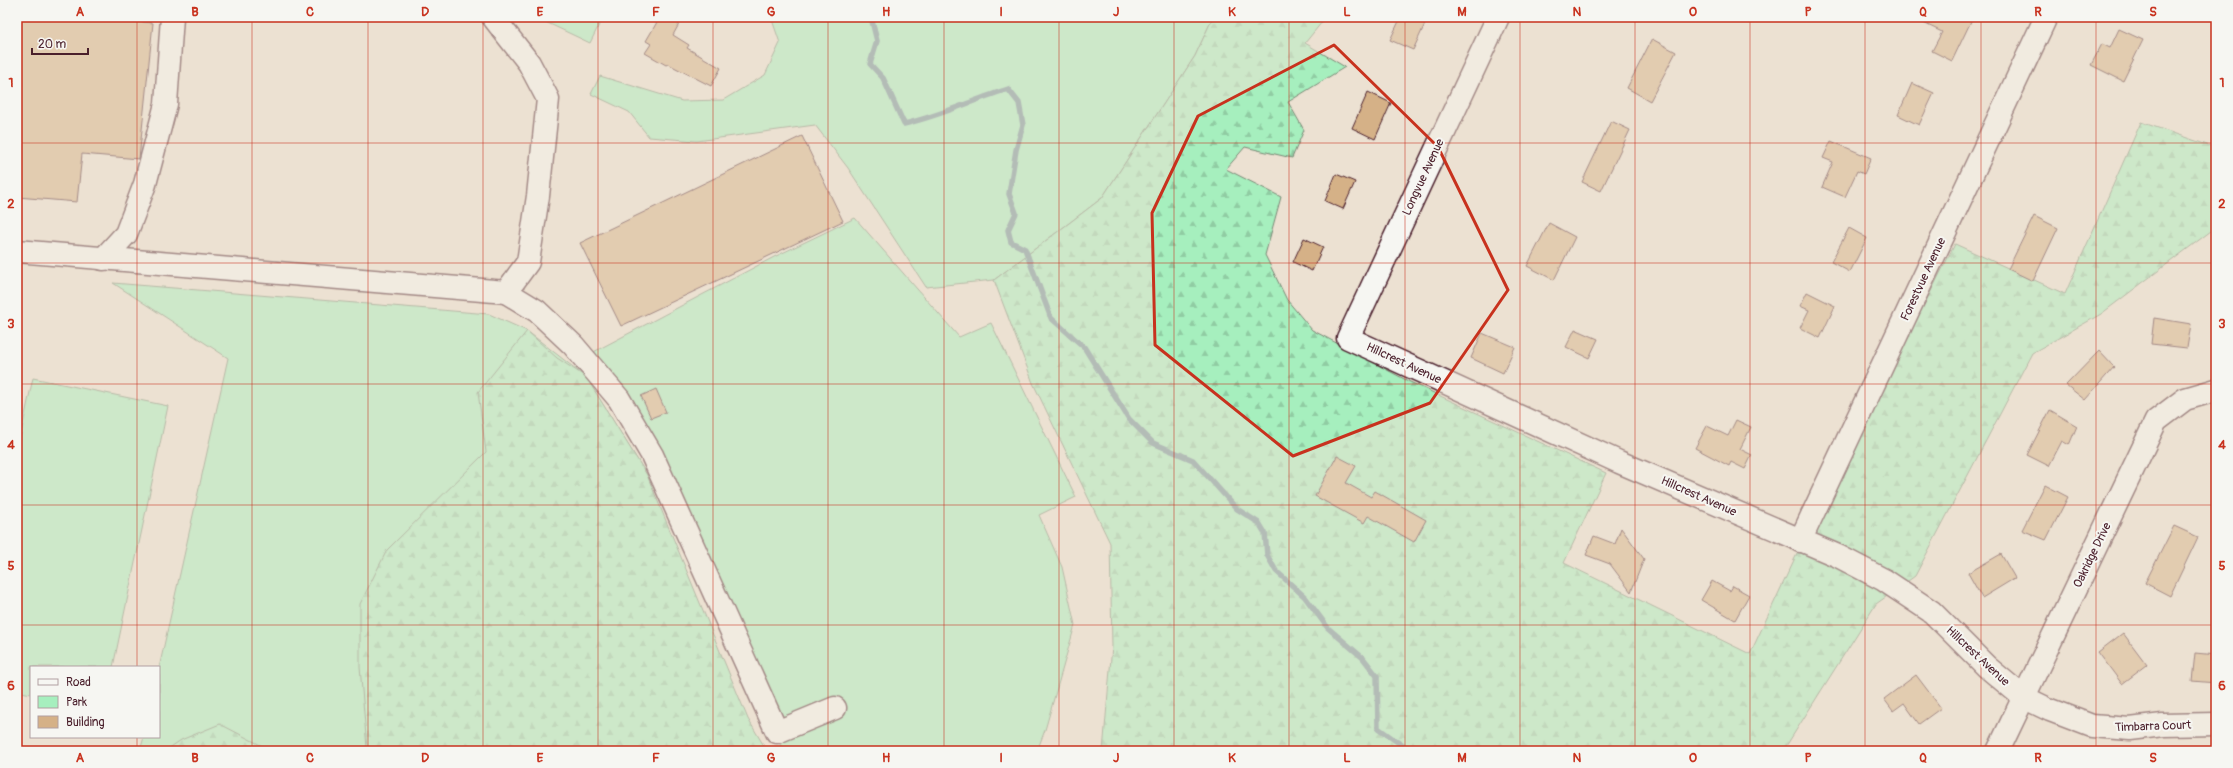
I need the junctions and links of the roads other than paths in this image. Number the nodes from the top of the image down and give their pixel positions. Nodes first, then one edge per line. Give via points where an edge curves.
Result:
1 (172, 17) edge
2 (493, 17) edge
3 (1498, 17) edge
4 (2046, 17) edge
5 (17, 251) edge
6 (104, 259) junction
7 (506, 292) junction
8 (1348, 338) joint
9 (2216, 390) edge
10 (1800, 541) junction
11 (2023, 697) junction
12 (835, 708) dead end
13 (2216, 724) edge
14 (1998, 751) edge

1 - 6 street via 166,104 145,184 126,234
2 - 7 street via 529,63 548,99 528,262
3 - 8 street, Longvue Avenue
4 - 10 street, Forestvue Avenue
5 - 6 street
6 - 7 street
7 - 12 street via 537,311 574,345 619,399 652,455 777,732
8 - 10 street, Hillcrest Avenue via 1612,459
9 - 11 street, Oakridge Drive via 2185,399 2156,421
10 - 11 street, Hillcrest Avenue via 1838,556 1884,580 1932,612
11 - 13 street, Timbarra Court via 2092,726 2130,729 2163,725
11 - 14 street, Oakridge Drive

